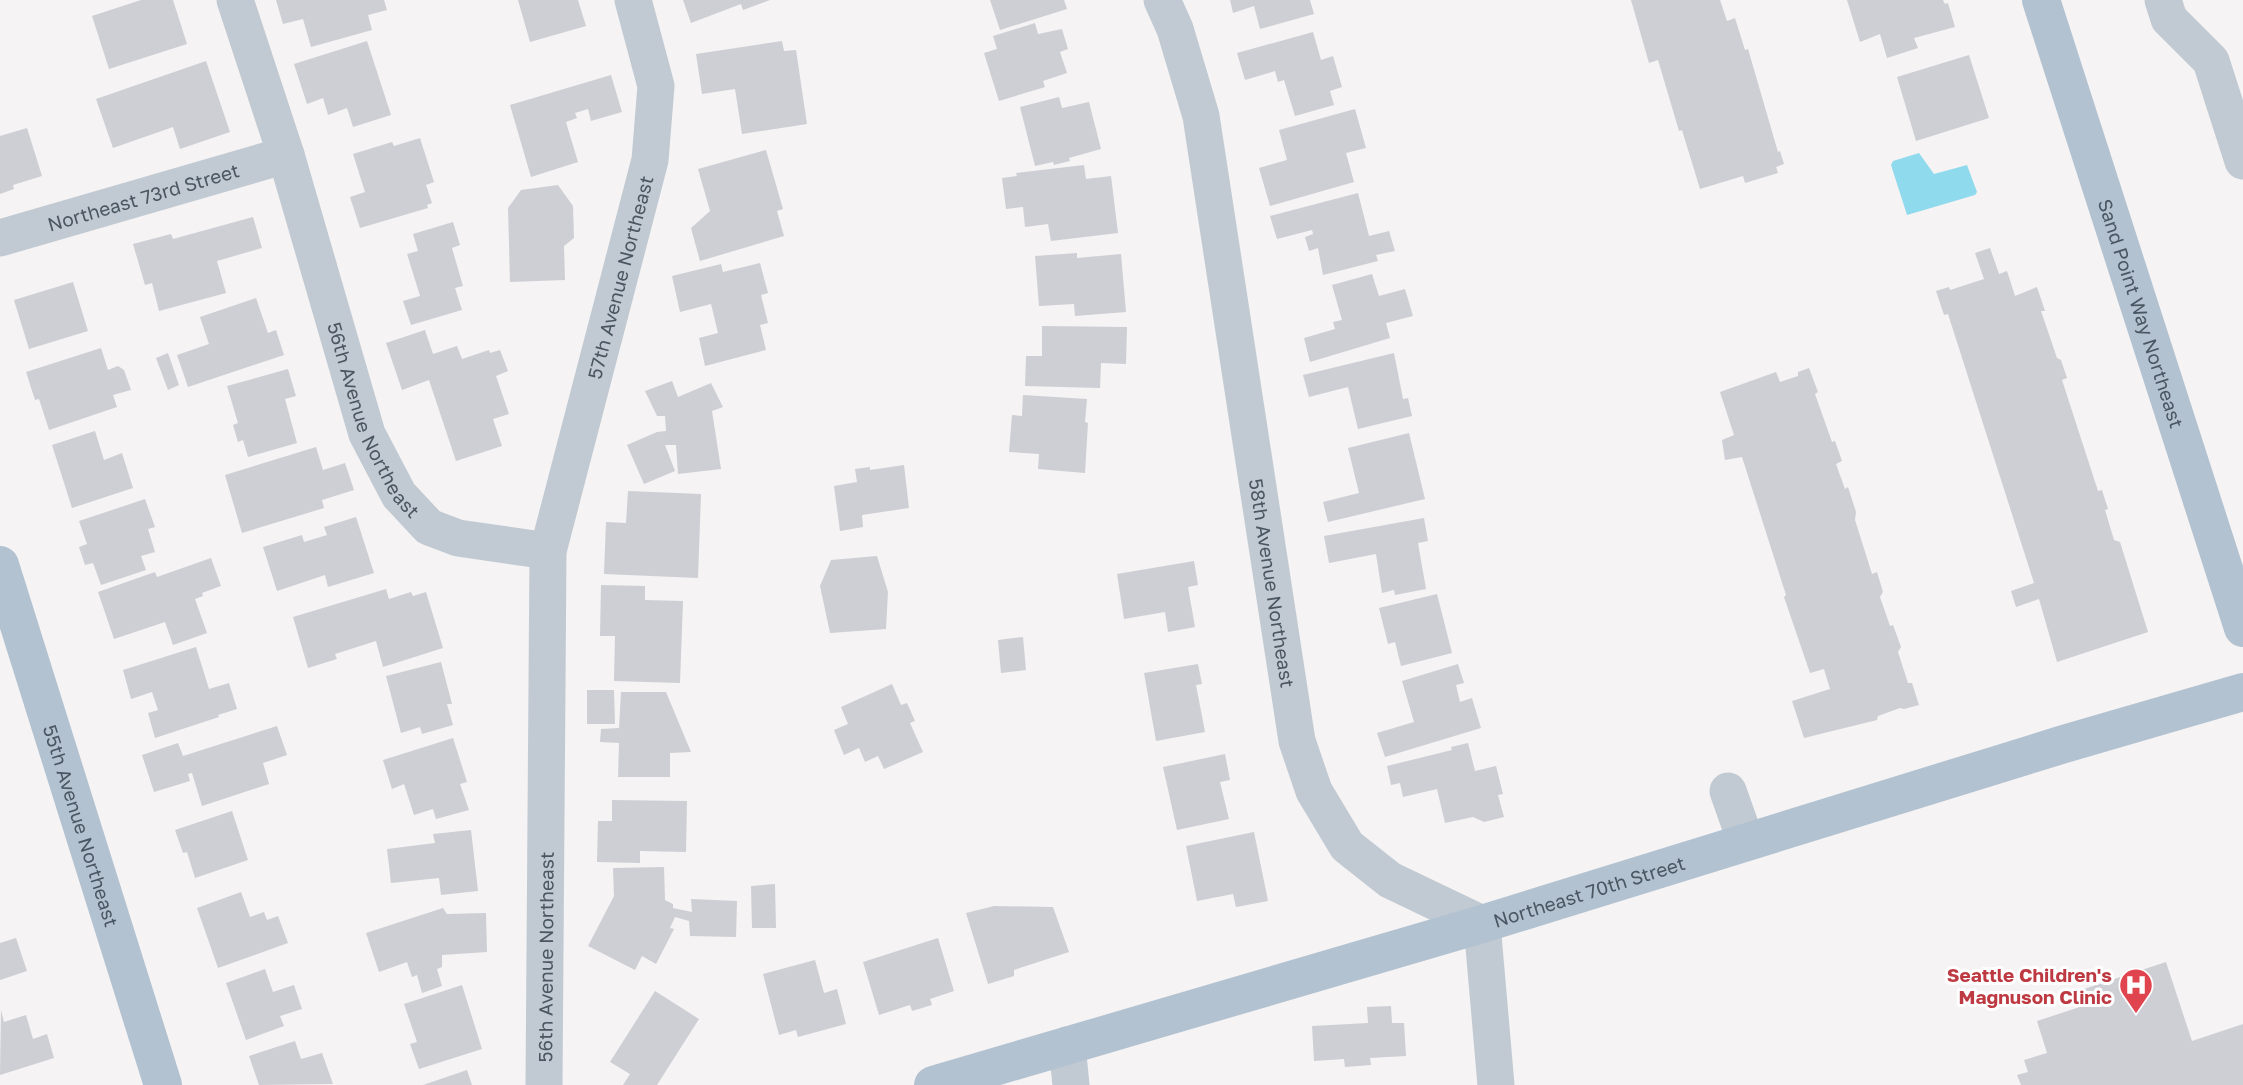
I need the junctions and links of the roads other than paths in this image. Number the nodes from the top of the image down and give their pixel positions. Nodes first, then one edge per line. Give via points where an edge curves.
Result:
1 (235, 0) edge
2 (634, 0) edge
3 (1162, 0) edge
4 (2041, 0) edge
5 (2163, 0) edge
6 (285, 155) junction
7 (2243, 161) edge
8 (0, 238) edge
9 (548, 551) junction
10 (0, 565) edge
11 (2243, 628) edge
12 (2243, 692) edge
13 (1728, 791) dead end
14 (1746, 842) junction
15 (1482, 924) junction
16 (1067, 1045) junction
17 (163, 1085) edge
18 (544, 1085) edge
19 (933, 1085) edge
20 (1071, 1085) edge
21 (1496, 1085) edge

1 - 6 street, 56th Avenue Northeast
2 - 9 street, 57th Avenue Northeast via 656,86 650,160
3 - 15 street, 58th Avenue Northeast via 1201,116 1297,741 1314,791 1347,846 1390,880
4 - 11 main road, Sand Point Way Northeast
5 - 7 street via 2169,19 2211,61
6 - 8 street, Northeast 73rd Street
6 - 9 street, 56th Avenue Northeast via 367,434 399,495 429,527 458,538
9 - 18 street, 56th Avenue Northeast
10 - 17 main road, 55th Avenue Northeast
12 - 14 main road, Northeast 70th Street
13 - 14 street
14 - 15 main road, Northeast 70th Street
15 - 16 main road, Northeast 70th Street
15 - 21 street
16 - 19 main road, Northeast 70th Street
16 - 20 street

